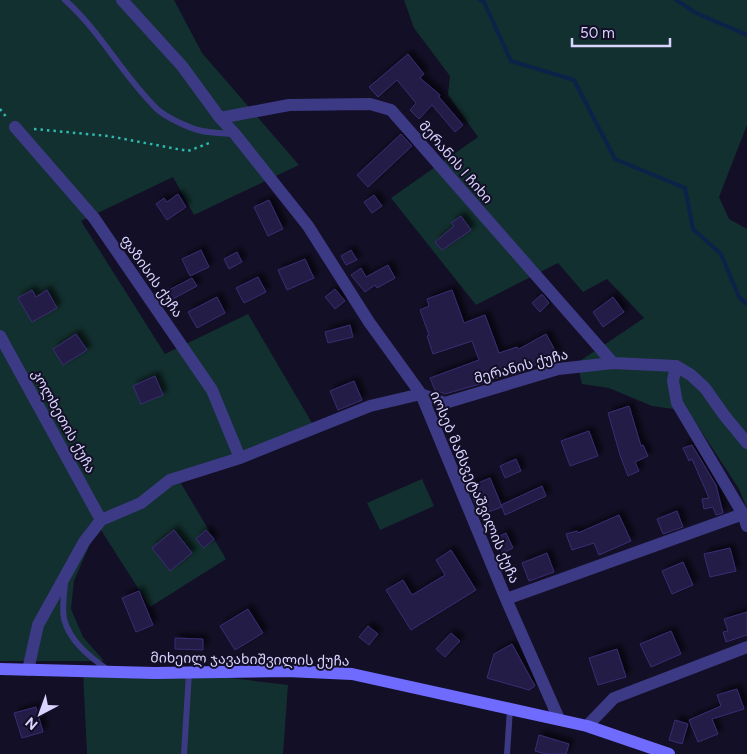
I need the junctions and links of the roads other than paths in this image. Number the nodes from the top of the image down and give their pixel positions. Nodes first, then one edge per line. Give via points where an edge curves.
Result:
1 (66, 0) edge
2 (122, 0) edge
3 (220, 118) junction
4 (15, 127) road end
5 (235, 134) junction
6 (0, 336) edge
7 (613, 363) junction
8 (676, 366) junction
9 (421, 394) junction
10 (747, 443) edge
11 (240, 458) junction
12 (101, 520) junction
13 (745, 520) edge
14 (65, 577) junction
15 (506, 599) junction
16 (747, 647) edge
17 (0, 669) edge
18 (28, 670) junction
19 (111, 672) junction
20 (189, 673) junction
21 (510, 708) junction
22 (559, 720) junction
23 (587, 726) junction
24 (184, 754) edge
25 (507, 754) edge
26 (669, 754) edge

1 - 5 lane via 158,110 202,131
2 - 3 street, იოსებ მანსვეტაშვილის ქუჩა via 182,66
3 - 5 street, იოსებ მანსვეტაშვილის ქუჩა
3 - 7 street, მერანის I ჩიხი via 289,105 370,104 391,110
4 - 11 street, ფაზისის ქუჩა via 94,218 212,390
5 - 9 street, იოსებ მანსვეტაშვილის ქუჩა via 308,226 369,322
6 - 12 street, კოლხეთის ქუჩა
7 - 8 street, მერანის ქუჩა
7 - 9 street, მერანის ქუჩა via 558,369 445,403
8 - 10 street via 705,388
8 - 13 street via 673,381 677,403
9 - 11 street via 370,406
9 - 15 street, იოსებ მანსვეტაშვილის ქუჩა
11 - 12 street via 170,480 141,503
12 - 14 street via 84,542
13 - 15 street
14 - 18 street via 38,625
14 - 19 lane via 64,618 71,636 90,658
15 - 22 street, იოსებ მანსვეტაშვილის ქუჩა
16 - 23 street via 614,698
17 - 18 main road, მიხეილ ჯავახიშვილის ქუჩა
18 - 19 main road, მიხეილ ჯავახიშვილის ქუჩა
19 - 20 main road, მიხეილ ჯავახიშვილის ქუჩა
20 - 21 main road, მიხეილ ჯავახიშვილის ქუჩა via 287,671 352,674
20 - 24 lane
21 - 22 main road, მიხეილ ჯავახიშვილის ქუჩა
21 - 25 lane
22 - 23 main road, მიხეილ ჯავახიშვილის ქუჩა
23 - 26 main road, მიხეილ ჯავახიშვილის ქუჩა

